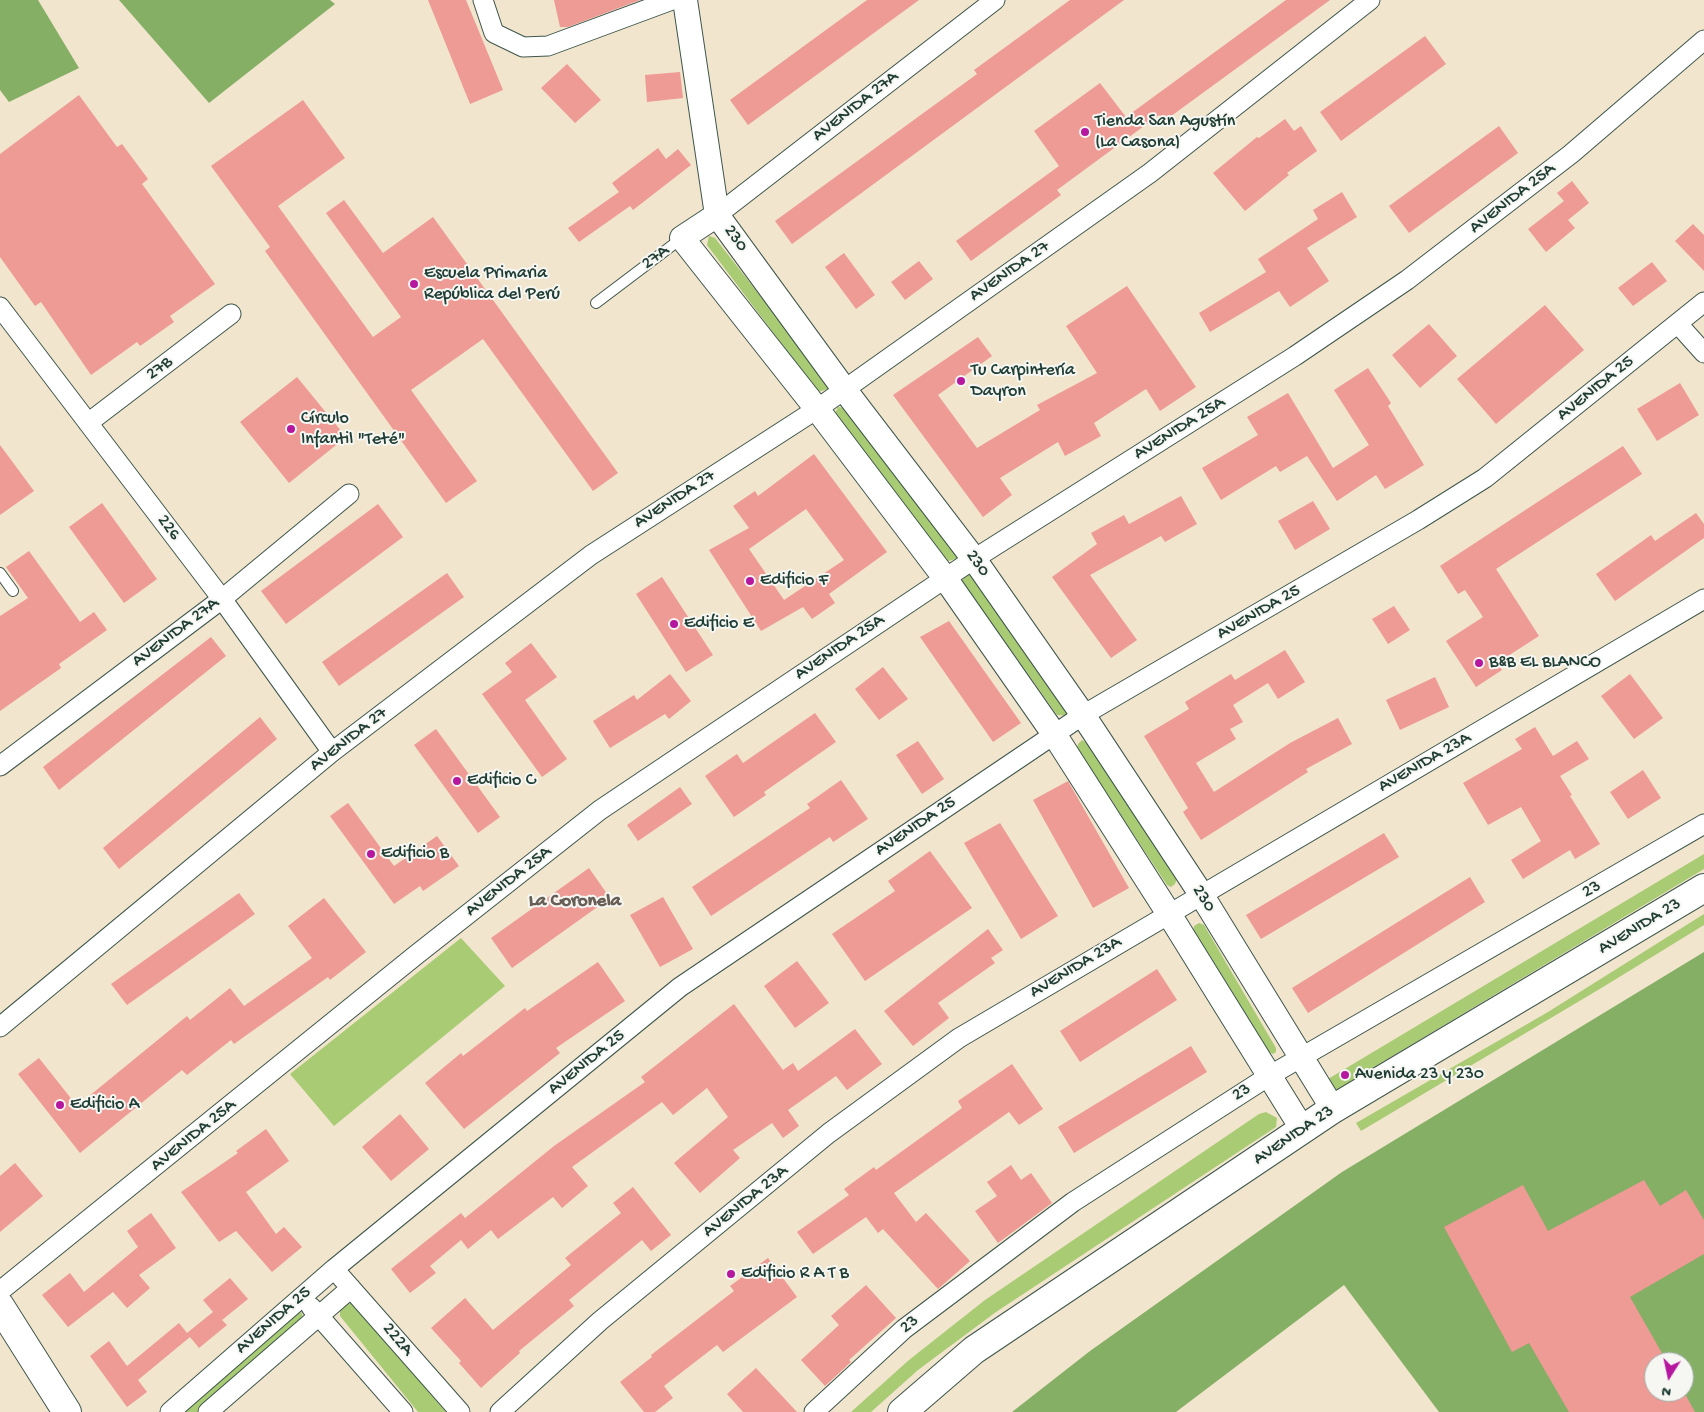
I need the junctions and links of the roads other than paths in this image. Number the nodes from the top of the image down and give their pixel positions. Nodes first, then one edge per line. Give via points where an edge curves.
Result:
1 (482, 0) edge
2 (672, 0) edge
3 (685, 0) edge
4 (995, 0) edge
5 (1370, 0) edge
6 (1704, 40) edge
7 (717, 215) junction
8 (682, 238) junction
9 (1704, 302) edge
10 (596, 303) dead end
11 (0, 308) edge
12 (231, 314) dead end
13 (1678, 324) junction
14 (1704, 353) edge
15 (844, 389) junction
16 (817, 408) junction
17 (88, 423) junction
18 (349, 494) dead end
19 (974, 559) junction
20 (0, 573) edge
21 (945, 578) junction
22 (13, 591) dead end
23 (222, 599) junction
24 (1704, 599) edge
25 (1083, 715) junction
26 (1054, 734) junction
27 (332, 752) junction
28 (0, 766) edge
29 (1704, 824) edge
30 (1704, 888) edge
31 (1201, 894) junction
32 (1169, 914) junction
33 (0, 1027) edge
34 (1301, 1059) junction
35 (1269, 1076) junction
36 (1333, 1110) junction
37 (1303, 1130) junction
38 (334, 1269) junction
39 (351, 1288) junction
40 (0, 1291) edge
41 (302, 1296) junction
42 (0, 1306) edge
43 (319, 1316) junction
44 (67, 1412) edge
45 (170, 1412) edge
46 (208, 1412) edge
47 (403, 1412) edge
48 (460, 1412) edge
49 (500, 1412) edge
50 (814, 1412) edge
51 (902, 1412) edge

1 - 2 street via 494,33 523,47 548,46
3 - 7 street, 230
4 - 7 street, AVENIDA 27A
5 - 15 street, AVENIDA 27 via 1150,173
6 - 19 street, AVENIDA 25A via 1571,154 1407,280 1295,356
7 - 8 street, 27A
7 - 15 street, 230
8 - 10 lane, 27A
8 - 16 street, 230
9 - 13 street, AVENIDA 25
11 - 17 street, 226
12 - 17 street, 27B
13 - 14 street
13 - 25 street, AVENIDA 25 via 1485,478
15 - 16 street, AVENIDA 27
15 - 19 street, 230
16 - 21 street, 230
16 - 27 street, AVENIDA 27 via 591,554
17 - 23 street, 226
18 - 23 street, AVENIDA 27A
19 - 21 street, AVENIDA 25A
19 - 25 street, 230
20 - 22 lane
21 - 26 street, 230
21 - 40 street, AVENIDA 25A via 600,810
23 - 27 street, 226
23 - 28 street, AVENIDA 27A
24 - 31 street, AVENIDA 23A
25 - 26 street, AVENIDA 25
25 - 31 street, 230
26 - 32 street, 230
26 - 38 street, AVENIDA 25 via 680,987
27 - 33 street, AVENIDA 27
29 - 34 street, 23
30 - 36 main road, AVENIDA 23
31 - 32 street, AVENIDA 23A
31 - 34 street, 230
32 - 35 street, 230
32 - 49 street, AVENIDA 23A via 958,1038 829,1133 600,1321
34 - 35 street, 23
34 - 36 street, 230
35 - 37 street, 230
35 - 50 street, 23 via 1073,1202 904,1329
36 - 37 main road, AVENIDA 23
37 - 51 main road, AVENIDA 23 via 974,1350
38 - 39 street, 222A
38 - 41 street, AVENIDA 25
39 - 43 street, AVENIDA 25
39 - 48 street, 222A
41 - 43 street
41 - 45 street, AVENIDA 25
42 - 44 main road
43 - 46 street, AVENIDA 25
43 - 47 street

